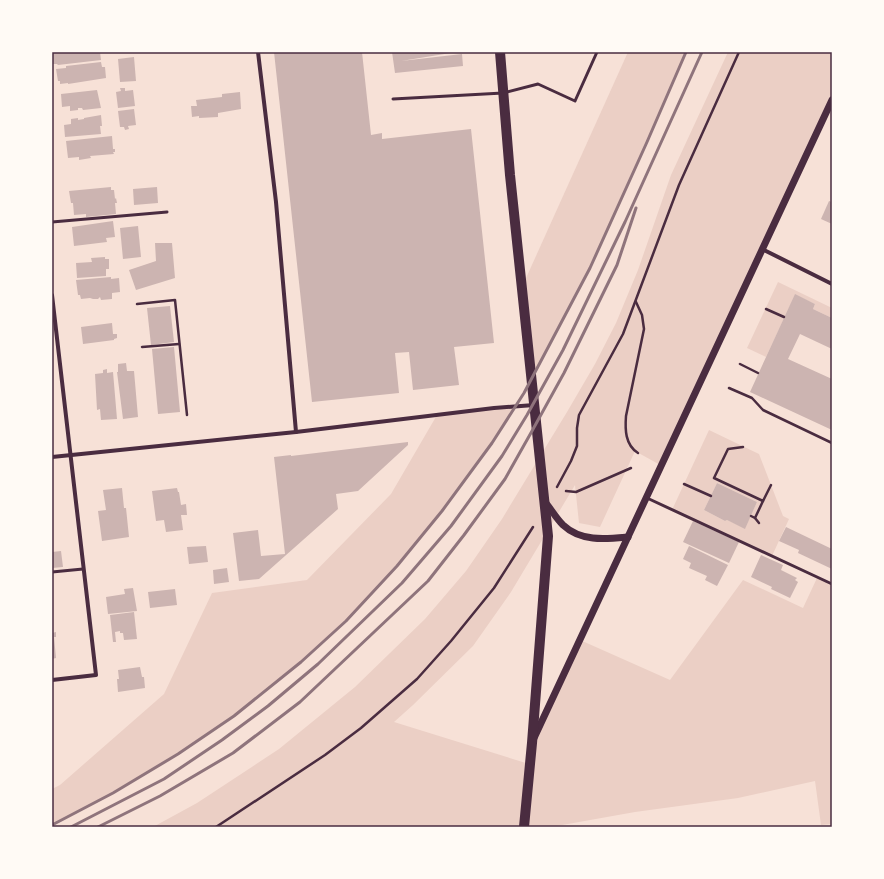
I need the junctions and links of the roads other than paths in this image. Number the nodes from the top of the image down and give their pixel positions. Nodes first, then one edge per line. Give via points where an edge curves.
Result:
1 (258, 52) edge
2 (500, 52) edge
3 (597, 52) edge
4 (503, 93) junction
5 (393, 99) dead end
6 (832, 100) edge
7 (167, 212) dead end
8 (52, 222) edge
9 (762, 250) junction
10 (832, 284) edge
11 (52, 295) edge
12 (534, 405) junction
13 (296, 432) junction
14 (70, 455) junction
15 (52, 457) edge
16 (647, 498) junction
17 (544, 501) junction
18 (628, 537) junction
19 (83, 569) junction
20 (52, 572) edge
21 (832, 584) edge
22 (52, 680) edge
23 (532, 743) junction
24 (524, 827) edge

1 - 13 street via 276,202
2 - 4 main road
3 - 4 lane via 575,100 538,84
4 - 5 lane
4 - 12 main road
6 - 9 street
7 - 8 lane
9 - 10 street
9 - 16 street
11 - 14 street
12 - 13 street
12 - 17 main road
13 - 14 street
14 - 15 street
14 - 19 street
16 - 18 street
16 - 21 lane
17 - 18 street via 561,524 569,530 589,538
17 - 23 main road via 548,536
18 - 23 street
19 - 20 lane
19 - 22 street via 96,676
23 - 24 main road

